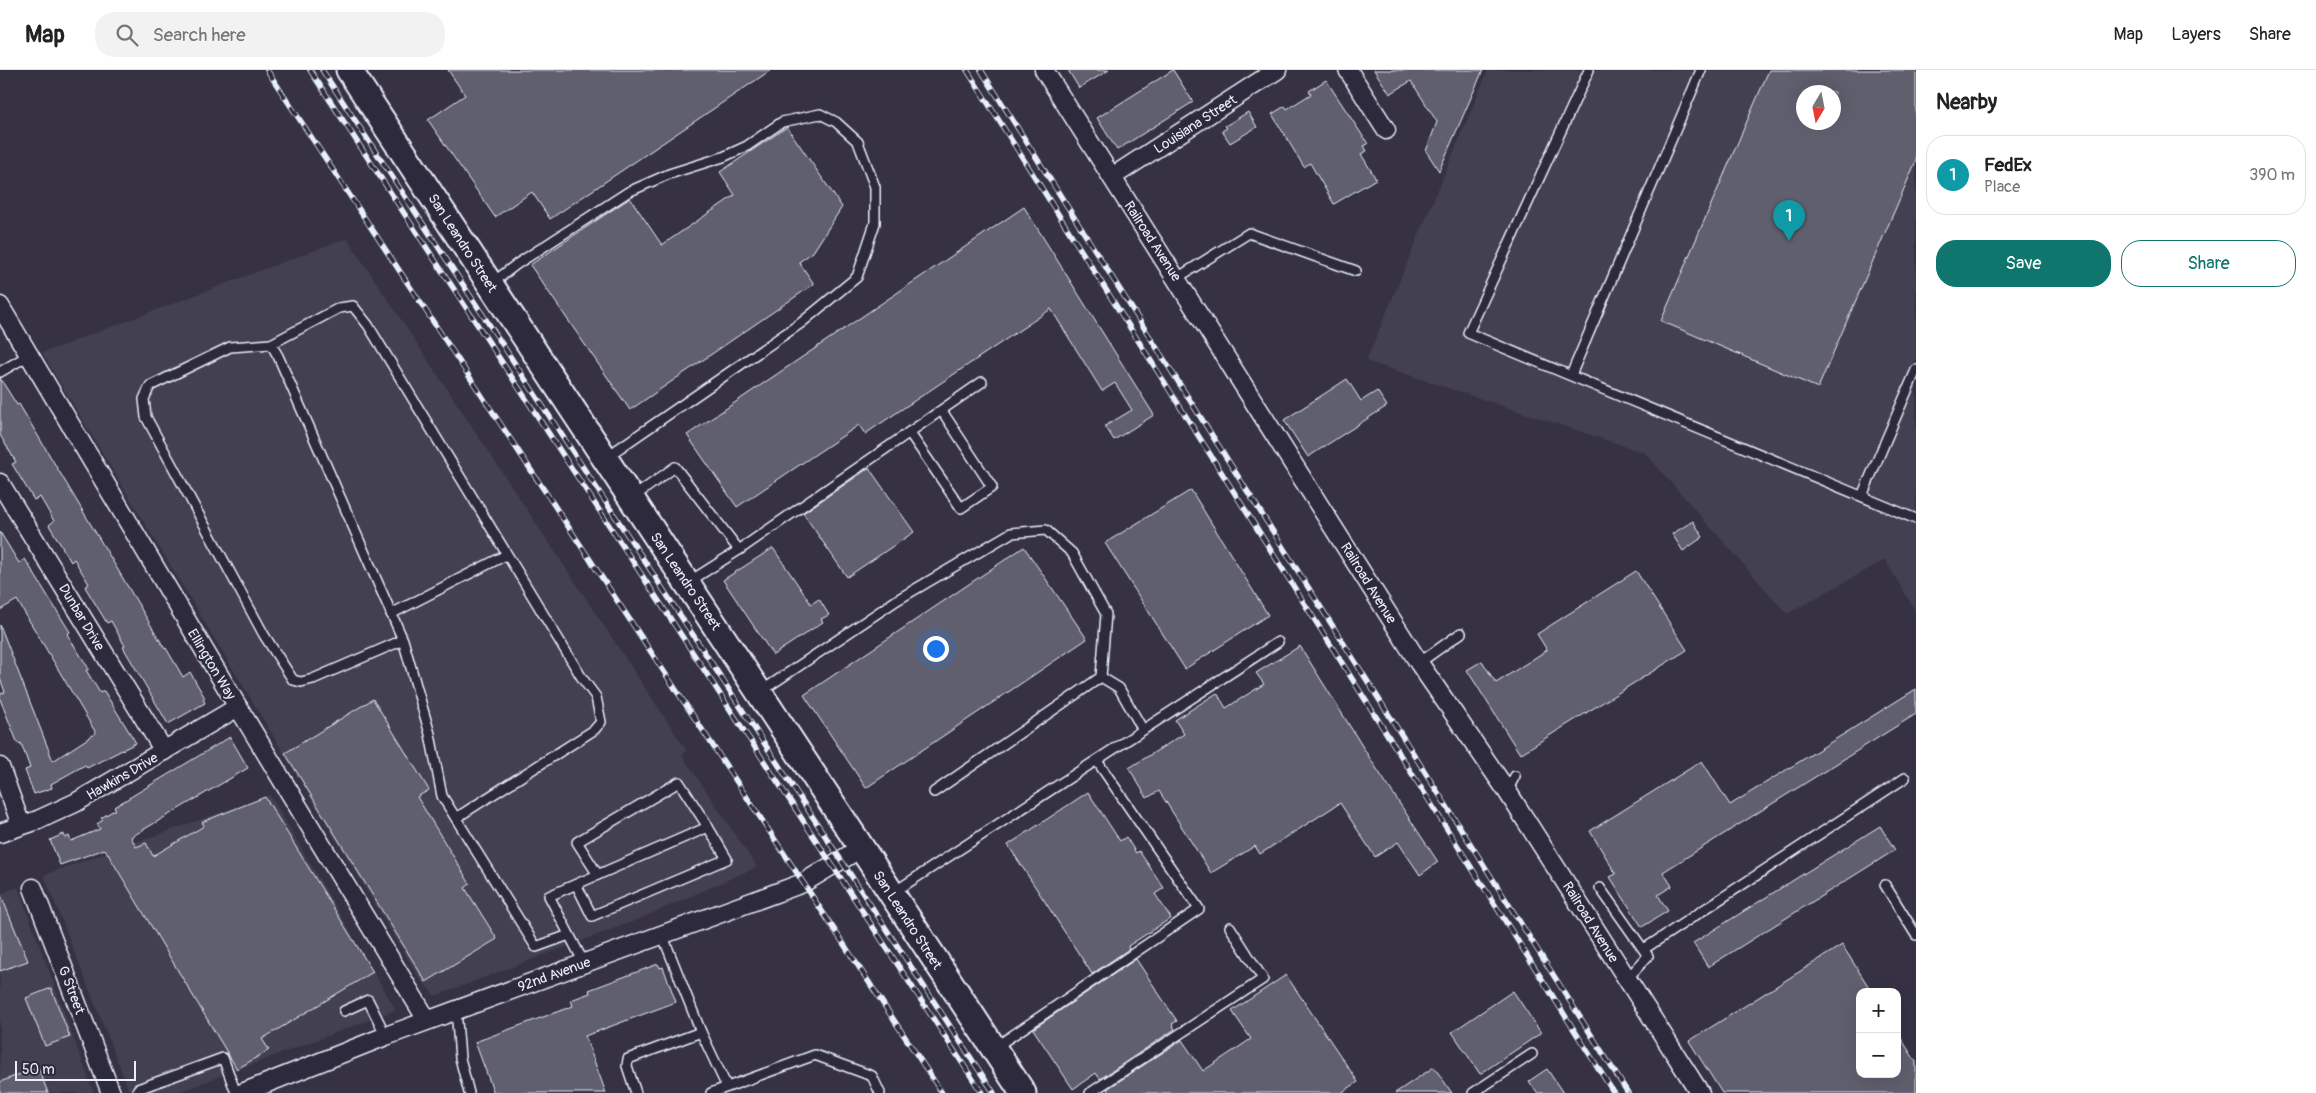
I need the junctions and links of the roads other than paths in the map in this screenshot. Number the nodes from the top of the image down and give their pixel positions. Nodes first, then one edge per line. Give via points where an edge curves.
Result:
1 (349, 70) edge
2 (1044, 70) edge
3 (1277, 70) edge
4 (1348, 70) edge
5 (1590, 70) edge
6 (1701, 70) edge
7 (1386, 130) dead end
8 (1112, 177) junction
9 (1356, 271) dead end
10 (1176, 278) junction
11 (490, 285) junction
12 (0, 306) edge
13 (270, 344) junction
14 (28, 355) junction
15 (1916, 370) edge
16 (0, 372) edge
17 (1571, 375) junction
18 (982, 382) dead end
19 (942, 411) junction
20 (909, 432) junction
21 (605, 458) junction
22 (0, 483) edge
23 (1862, 496) junction
24 (631, 498) junction
25 (1916, 519) edge
26 (738, 550) junction
27 (506, 555) junction
28 (687, 583) junction
29 (391, 614) junction
30 (1461, 633) dead end
31 (403, 640) junction
32 (1278, 642) dead end
33 (1419, 663) junction
34 (1101, 677) junction
35 (759, 692) junction
36 (238, 707) junction
37 (1143, 730) junction
38 (164, 751) junction
39 (1097, 761) junction
40 (0, 767) edge
41 (1905, 778) dead end
42 (934, 792) dead end
43 (456, 818) junction
44 (21, 826) junction
45 (708, 827) junction
46 (0, 833) edge
47 (861, 848) junction
48 (598, 875) junction
49 (576, 884) junction
50 (1885, 885) dead end
51 (33, 888) dead end
52 (1600, 888) dead end
53 (891, 894) junction
54 (1230, 927) dead end
55 (662, 934) junction
56 (569, 935) junction
57 (1916, 935) edge
58 (1644, 949) junction
59 (584, 963) junction
60 (1627, 979) junction
61 (456, 1010) junction
62 (344, 1011) dead end
63 (427, 1020) junction
64 (701, 1032) junction
65 (386, 1036) junction
66 (994, 1049) junction
67 (1532, 1054) dead end
68 (727, 1087) junction
69 (138, 1089) dead end
70 (111, 1093) edge
71 (236, 1093) edge
72 (242, 1093) edge
73 (469, 1093) edge
74 (636, 1093) edge
75 (711, 1093) edge
76 (880, 1093) edge
77 (1023, 1093) edge
78 (1090, 1093) edge
79 (1473, 1093) edge
80 (1700, 1093) edge

1 - 11 main road, San Leandro Street
2 - 8 street, Railroad Avenue
3 - 8 street, Louisiana Street
4 - 7 street
5 - 17 lane via 1468,333
6 - 17 lane
8 - 10 street, Railroad Avenue
9 - 10 lane via 1249,233
10 - 33 street, Railroad Avenue
11 - 21 main road, San Leandro Street
11 - 21 lane via 628,192 669,174 723,157 747,146 782,122 820,114 836,122 858,142 875,187 875,223 857,276 801,323
12 - 14 street, Ellington Way
13 - 27 lane via 339,308 353,306 368,325
13 - 29 lane
13 - 31 lane via 230,347 150,386 144,399 146,417 264,634 294,680 313,679
14 - 16 lane
14 - 36 street, Ellington Way
15 - 23 lane
17 - 23 lane
18 - 19 lane
19 - 20 lane
19 - 20 lane via 992,487 961,508
20 - 26 lane
21 - 24 main road, San Leandro Street
22 - 38 street, Dunbar Drive
23 - 25 lane
24 - 26 lane via 676,467
24 - 28 main road, San Leandro Street
26 - 28 lane
27 - 29 lane
27 - 43 lane via 596,697 601,722 594,730
28 - 35 main road, San Leandro Street
29 - 31 lane
30 - 33 lane
31 - 43 lane via 430,734 442,796
32 - 37 lane
33 - 60 street, Railroad Avenue via 1511,784
34 - 35 lane via 1106,614 1072,553 1046,530 1010,533 897,600
34 - 37 lane via 1119,688
34 - 42 lane
35 - 47 main road, San Leandro Street
36 - 38 street, Hawkins Drive
36 - 63 street, Ellington Way
37 - 39 lane
38 - 44 street, Hawkins Drive via 75,803
39 - 53 lane
39 - 66 lane via 1199,909
40 - 44 street
41 - 58 lane
43 - 56 lane via 536,947
44 - 46 street, Hawkins Drive
45 - 48 lane
45 - 48 lane via 679,782 577,842
45 - 49 lane via 727,859 592,916
47 - 53 main road, San Leandro Street
47 - 55 street, 92nd Avenue via 803,883
48 - 49 lane
49 - 56 lane via 549,896
50 - 57 lane
51 - 70 street, G Street
52 - 58 lane
53 - 66 main road, San Leandro Street
54 - 78 lane via 1263,979
55 - 59 street, 92nd Avenue
55 - 64 lane
56 - 59 lane
58 - 60 lane via 1648,956
59 - 61 street, 92nd Avenue
60 - 80 street, Railroad Avenue
61 - 63 street, 92nd Avenue
61 - 73 lane via 460,1058
62 - 65 lane via 368,1000
63 - 65 street, 92nd Avenue
64 - 68 lane
64 - 74 lane via 628,1059 627,1066
65 - 72 street, 92nd Avenue
66 - 77 main road, San Leandro Street
67 - 79 lane
68 - 75 lane
68 - 76 lane via 815,1055 872,1076
69 - 71 lane via 224,1058

